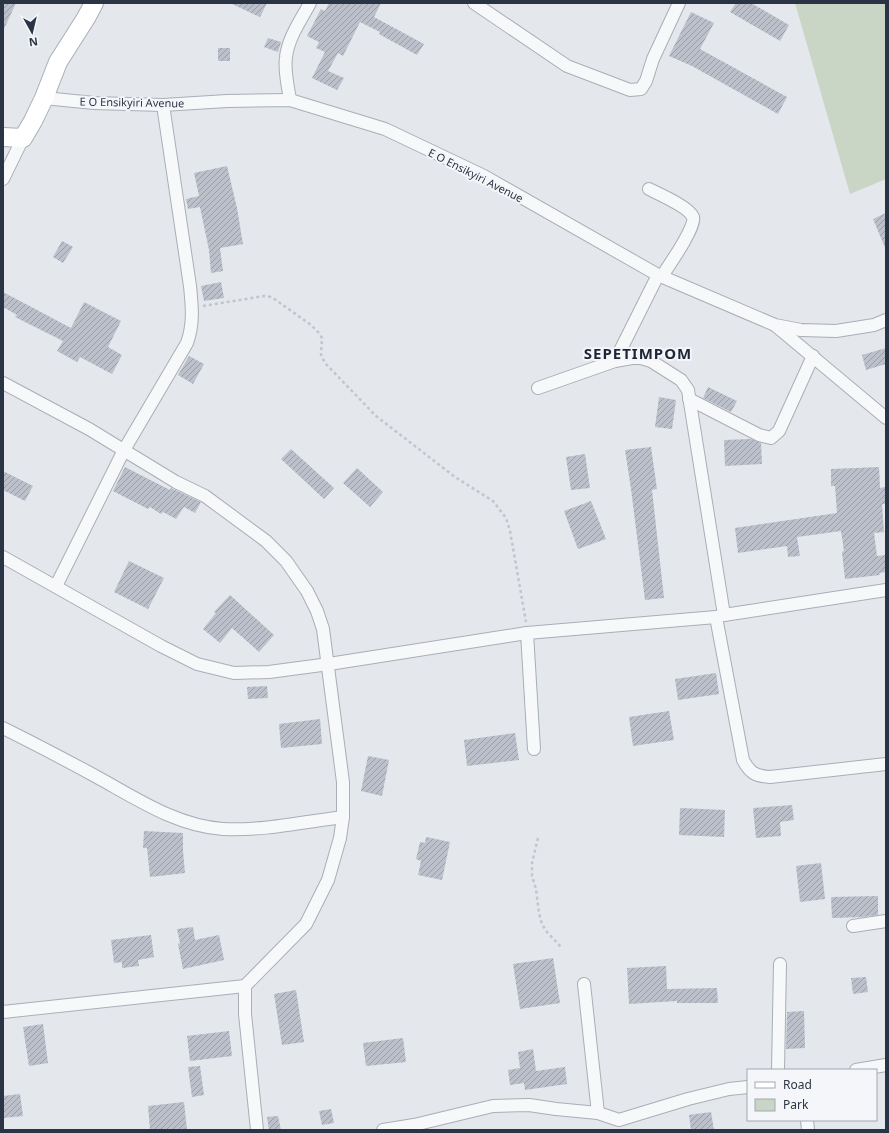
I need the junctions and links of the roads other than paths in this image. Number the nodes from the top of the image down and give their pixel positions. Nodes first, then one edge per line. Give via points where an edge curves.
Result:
1 (94, 3) edge
2 (310, 3) edge
3 (474, 3) edge
4 (679, 3) edge
5 (44, 98) junction
6 (290, 100) junction
7 (163, 105) junction
8 (3, 137) edge
9 (23, 138) junction
10 (3, 179) edge
11 (649, 189) dead end
12 (660, 276) junction
13 (886, 320) edge
14 (775, 325) junction
15 (813, 356) junction
16 (615, 361) junction
17 (3, 383) edge
18 (538, 388) dead end
19 (689, 399) junction
20 (886, 418) edge
21 (124, 450) junction
22 (3, 557) edge
23 (56, 586) junction
24 (886, 590) edge
25 (720, 616) junction
26 (527, 633) junction
27 (329, 664) junction
28 (3, 728) edge
29 (534, 749) dead end
30 (886, 764) edge
31 (343, 816) junction
32 (886, 921) edge
33 (853, 926) dead end
34 (780, 964) dead end
35 (584, 984) dead end
36 (245, 986) junction
37 (3, 1012) edge
38 (886, 1066) edge
39 (778, 1069) edge
40 (864, 1069) edge
41 (747, 1087) edge
42 (598, 1113) junction
43 (619, 1125) edge
44 (415, 1127) edge
45 (257, 1130) edge
46 (383, 1130) edge

1 - 5 street via 58,62
2 - 6 street via 290,41 286,56
3 - 4 street via 567,66 630,90 637,90 641,89 646,80
5 - 7 street, E O Ensikyiri Avenue via 94,103
5 - 9 street
6 - 7 street, E O Ensikyiri Avenue
6 - 12 street, E O Ensikyiri Avenue via 385,129 484,176
7 - 21 street via 192,308 191,332
8 - 9 street
9 - 10 street
11 - 12 street via 687,210 693,216 694,222
12 - 14 street, E O Ensikyiri Avenue
12 - 16 street
13 - 14 street, E O Ensikyiri Avenue via 874,325 836,331 801,330
14 - 15 street
15 - 19 street via 779,431 770,438 759,435
15 - 20 street
16 - 18 street
16 - 19 street via 642,358 651,361 681,380 688,390
17 - 21 street
19 - 25 street
21 - 23 street
21 - 27 street via 176,482 205,496 266,541 286,561 317,611 324,629
22 - 23 street
23 - 27 street via 197,664 234,673 269,672
24 - 25 street
25 - 26 street
25 - 30 street via 743,760 752,773 770,777
26 - 27 street
26 - 29 street
27 - 31 street via 343,782
28 - 31 street via 163,813 202,826 223,829 261,828
31 - 36 street via 340,838 328,880 306,924
32 - 33 street
34 - 39 street
35 - 42 street
36 - 37 street
36 - 45 street via 244,1014
38 - 40 street
41 - 43 street via 688,1099
42 - 43 street
42 - 44 street via 529,1105 493,1106
44 - 46 street

